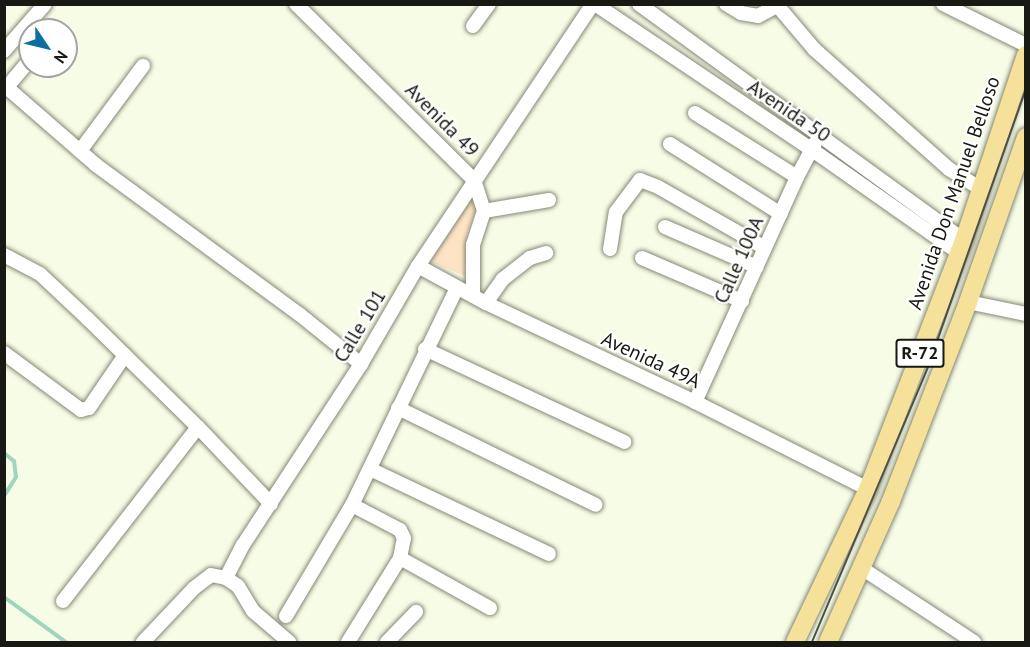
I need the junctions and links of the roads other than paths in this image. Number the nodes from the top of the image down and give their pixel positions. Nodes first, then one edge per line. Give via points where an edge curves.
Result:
1 (45, 4) edge
2 (296, 4) edge
3 (489, 4) edge
4 (594, 4) edge
5 (639, 4) edge
6 (726, 4) edge
7 (943, 4) edge
8 (777, 5) edge
9 (473, 26) dead end
10 (1026, 45) edge
11 (4, 51) edge
12 (1026, 55) edge
13 (143, 66) dead end
14 (18, 73) edge
15 (6, 86) edge
16 (695, 113) dead end
17 (821, 136) junction
18 (1026, 137) edge
19 (670, 144) dead end
20 (811, 149) junction
21 (80, 151) junction
22 (797, 177) junction
23 (474, 180) junction
24 (981, 189) junction
25 (549, 200) dead end
26 (484, 211) junction
27 (781, 214) junction
28 (665, 227) dead end
29 (961, 247) junction
30 (765, 248) junction
31 (610, 249) dead end
32 (546, 253) dead end
33 (4, 255) edge
34 (642, 258) dead end
35 (418, 266) junction
36 (757, 267) junction
37 (457, 288) junction
38 (472, 296) junction
39 (742, 301) junction
40 (968, 302) junction
41 (486, 303) junction
42 (1026, 314) edge
43 (425, 349) junction
44 (4, 353) edge
45 (125, 355) junction
46 (361, 364) junction
47 (695, 402) junction
48 (398, 408) junction
49 (198, 427) junction
50 (624, 442) dead end
51 (369, 469) junction
52 (868, 489) junction
53 (271, 504) junction
54 (352, 505) junction
55 (596, 505) dead end
56 (549, 554) dead end
57 (400, 558) junction
58 (863, 568) junction
59 (226, 578) junction
60 (63, 601) dead end
61 (490, 608) dead end
62 (416, 612) dead end
63 (285, 616) dead end
64 (143, 642) edge
65 (289, 642) edge
66 (348, 642) edge
67 (387, 642) edge
68 (795, 642) edge
69 (828, 642) edge
70 (974, 642) edge

1 - 11 street
2 - 23 street, Avenida 49
3 - 9 street
4 - 20 street, Avenida 50
4 - 23 street, Calle 101
5 - 17 street, Avenida 50
6 - 8 street via 741,14 758,16
7 - 10 street
8 - 24 street via 814,49 949,169
12 - 24 main road, Avenida Don Manuel Belloso / R-72
13 - 21 street
14 - 15 street
15 - 21 street
16 - 22 street
17 - 20 street, Calle 100A
17 - 29 street, Avenida 50
18 - 40 main road, R-72
19 - 27 street
20 - 22 street, Calle 100A
20 - 29 street, Avenida 50
21 - 46 street
22 - 27 street, Calle 100A
23 - 26 street, Avenida 49
23 - 35 street, Calle 101
24 - 29 main road, Avenida Don Manuel Belloso / R-72
25 - 26 street
26 - 38 street via 473,244
27 - 30 street, Calle 100A
28 - 36 street
29 - 52 main road, Avenida Don Manuel Belloso / R-72
30 - 31 street via 640,180 616,213
30 - 36 street, Calle 100A
32 - 41 street via 530,258 503,279
33 - 45 street via 40,274
34 - 39 street
35 - 37 street, Avenida 49A
35 - 46 street, Calle 101
36 - 39 street, Calle 100A
37 - 38 street, Avenida 49A
37 - 43 street
38 - 41 street, Avenida 49A
39 - 47 street, Calle 100A
40 - 42 street
40 - 58 main road, R-72
41 - 47 street, Avenida 49A
43 - 48 street
43 - 50 street
44 - 45 street via 85,410
45 - 49 street
46 - 53 street, Calle 101
47 - 52 street, Avenida 49A
48 - 51 street
48 - 55 street
49 - 53 street
49 - 60 street
51 - 54 street
51 - 56 street
52 - 68 main road, Avenida Don Manuel Belloso / R-72
53 - 59 street, Calle 101
54 - 57 street via 400,530 404,538
54 - 63 street
57 - 61 street
57 - 66 street
58 - 69 main road, R-72
58 - 70 street
59 - 64 street via 211,575 201,580
59 - 65 street via 238,586 253,611
62 - 67 street

